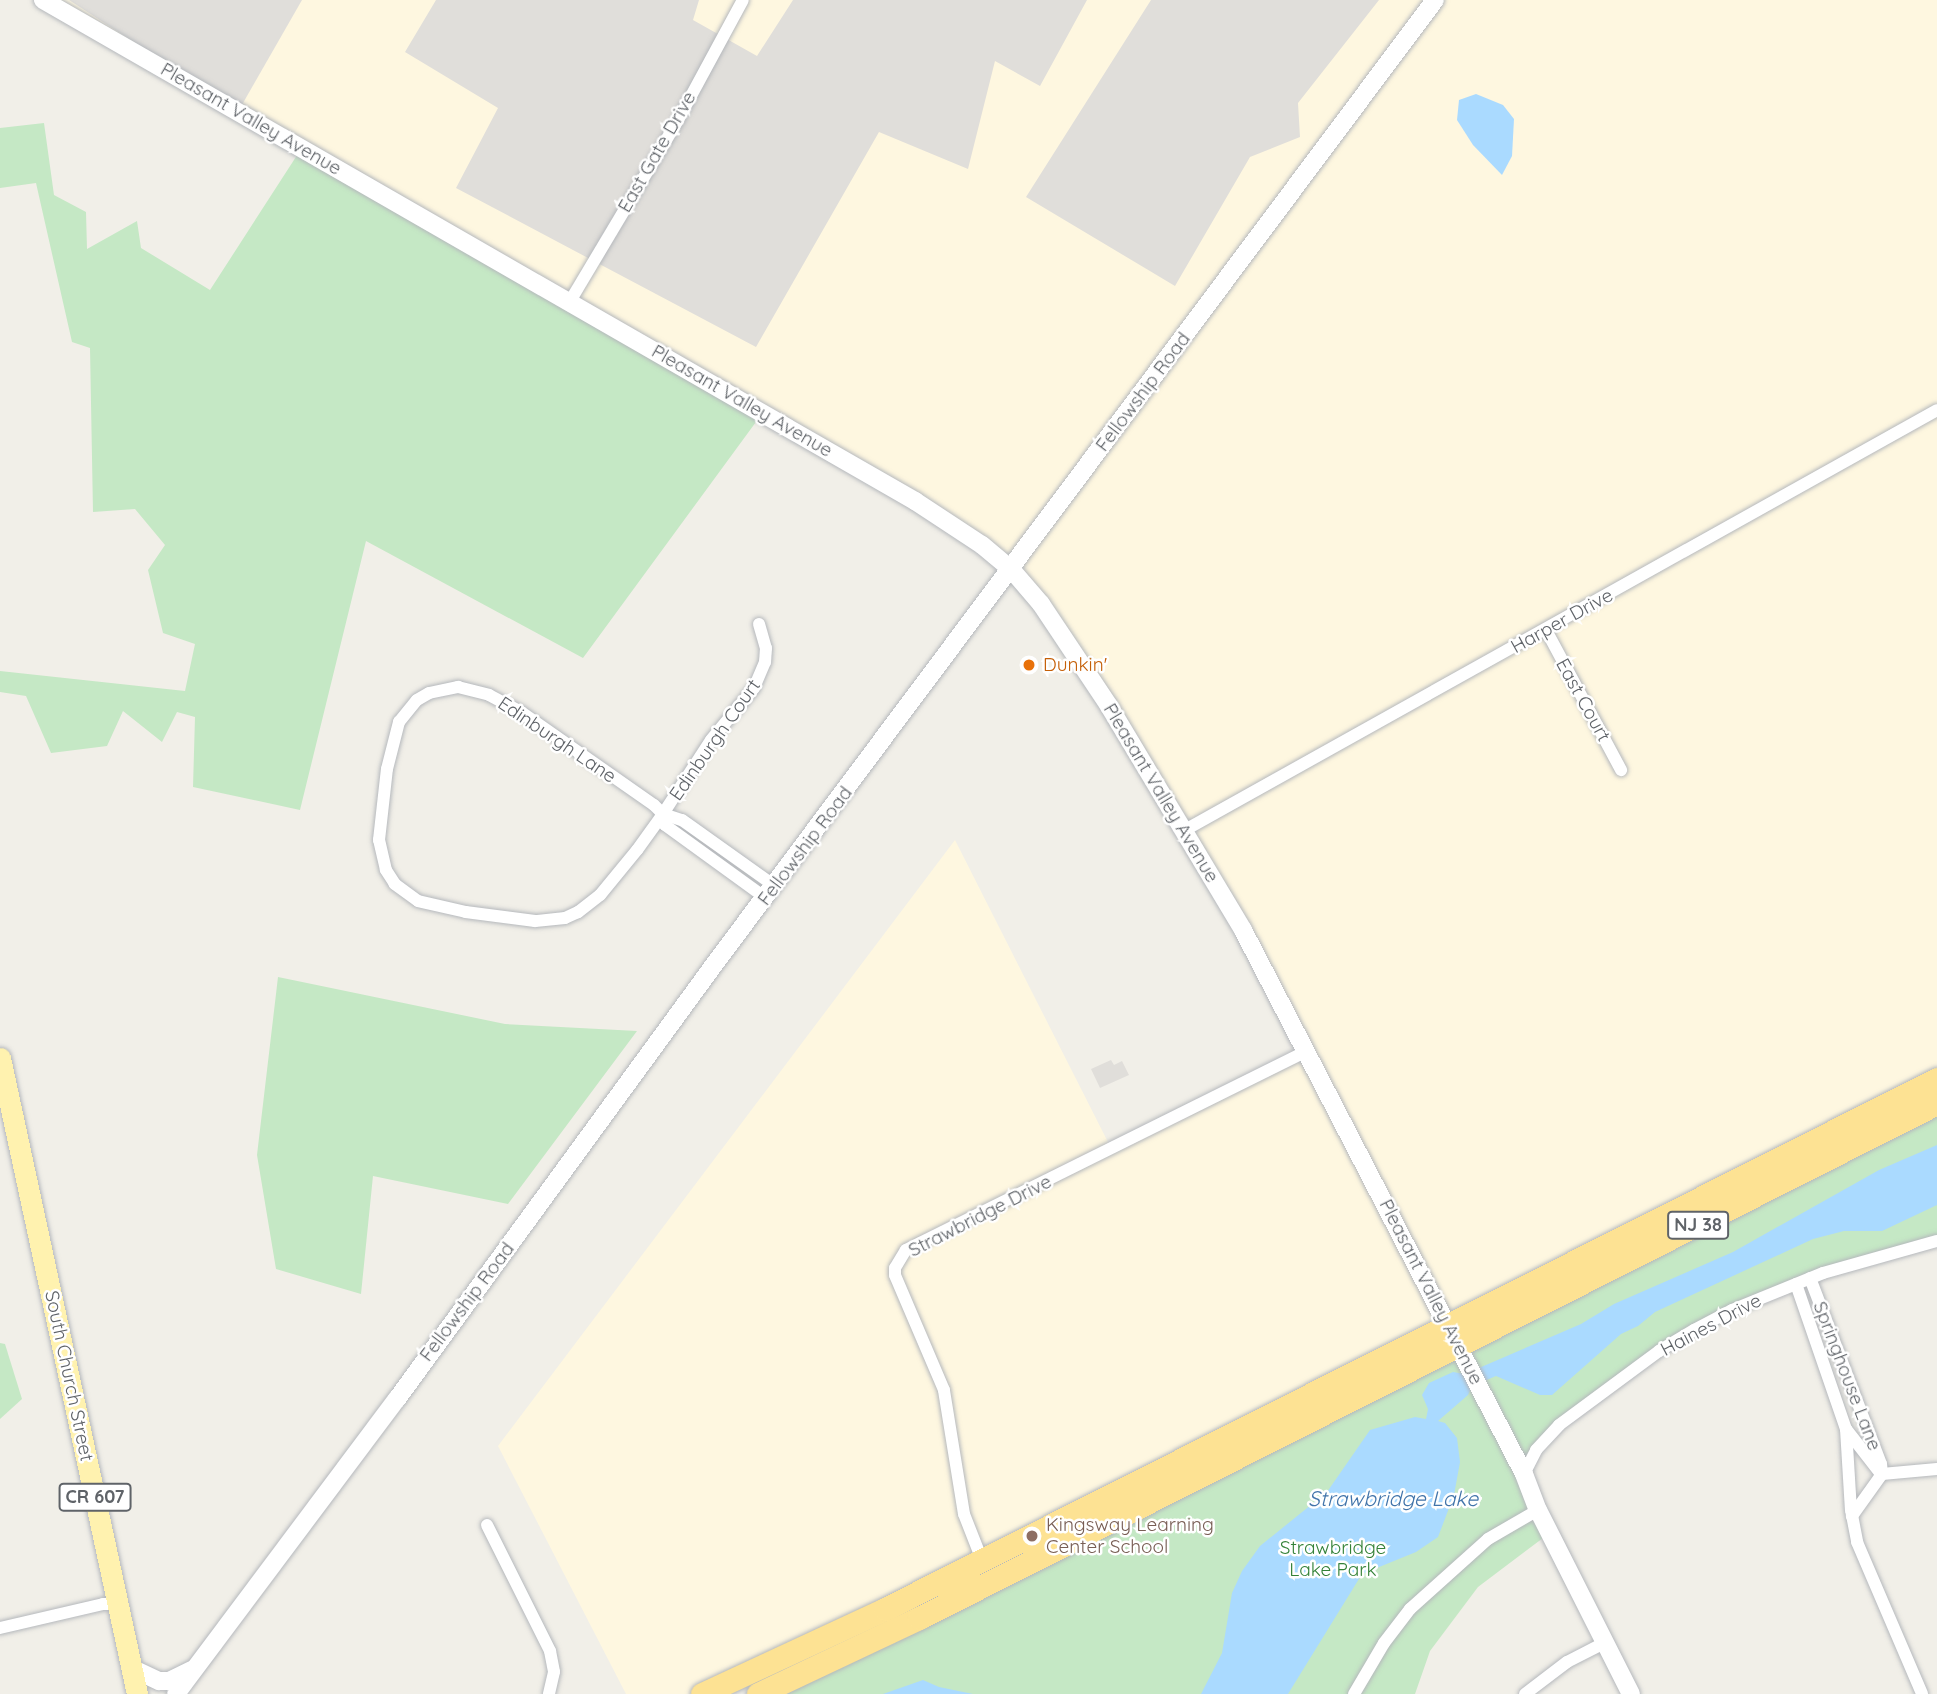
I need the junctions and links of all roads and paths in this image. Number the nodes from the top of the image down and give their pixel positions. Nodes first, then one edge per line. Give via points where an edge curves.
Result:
1 (43, 0) edge
2 (743, 0) edge
3 (1435, 0) edge
4 (569, 303) junction
5 (1937, 410) edge
6 (1011, 569) junction
7 (759, 624) dead end
8 (1546, 630) junction
9 (1621, 771) dead end
10 (663, 814) junction
11 (1185, 830) junction
12 (771, 892) junction
13 (1307, 1051) junction
14 (0, 1058) edge
15 (1937, 1079) edge
16 (1937, 1103) edge
17 (7, 1129) edge
18 (1937, 1241) edge
19 (1810, 1278) junction
20 (1796, 1284) junction
21 (1447, 1325) junction
22 (1463, 1355) junction
23 (1846, 1429) junction
24 (1937, 1469) edge
25 (1524, 1474) junction
26 (1882, 1474) junction
27 (1538, 1510) junction
28 (1852, 1516) junction
29 (487, 1525) dead end
30 (982, 1560) junction
31 (118, 1604) junction
32 (0, 1628) edge
33 (1604, 1643) junction
34 (131, 1668) junction
35 (195, 1669) junction
36 (137, 1694) edge
37 (176, 1694) edge
38 (549, 1694) edge
39 (702, 1694) edge
40 (758, 1694) edge
41 (1354, 1694) edge
42 (1525, 1694) edge
43 (1632, 1694) edge
44 (1922, 1694) edge

1 - 4 street, Pleasant Valley Avenue
2 - 4 street, East Gate Drive
3 - 6 street, Fellowship Road
4 - 6 street, Pleasant Valley Avenue via 945,519
5 - 8 street, Harper Drive
6 - 11 street, Pleasant Valley Avenue via 1086,670
6 - 12 street, Fellowship Road
7 - 10 street, Edinburgh Court via 766,648 761,675
8 - 9 street, East Court
8 - 11 street, Harper Drive
10 - 10 street, Edinburgh Lane via 505,703 474,690 443,689 417,700 399,722 385,786 381,856 395,884 418,901 466,912 550,921 590,905
10 - 12 street, Edinburgh Lane via 665,825
11 - 13 street, Pleasant Valley Avenue
12 - 35 street, Fellowship Road
13 - 21 street, Pleasant Valley Avenue
13 - 30 street, Strawbridge Drive via 906,1250 895,1275 944,1390 964,1514
14 - 17 main road, South Church Street / CR 607
15 - 21 highway, NJ 38
16 - 22 highway, NJ 38
17 - 31 main road, South Church Street / CR 607
18 - 19 street, Haines Drive
19 - 20 street, Haines Drive
19 - 26 street, Springhouse Lane via 1873,1438
20 - 23 street, Springhouse Lane
20 - 25 street, Haines Drive via 1720,1316 1659,1351 1559,1425 1536,1450
21 - 22 street, Pleasant Valley Avenue
21 - 30 highway, NJ 38
22 - 25 street, Pleasant Valley Avenue
22 - 40 highway, NJ 38
23 - 26 street, Springhouse Lane
23 - 28 street, Springhouse Lane
24 - 26 street
25 - 27 street, Pleasant Valley Avenue
26 - 28 street, Springhouse Lane
27 - 33 street, Pleasant Valley Avenue
27 - 41 street via 1488,1539 1410,1609
28 - 44 street, Springhouse Lane via 1863,1556
29 - 38 street via 550,1651 554,1672
30 - 39 highway, NJ 38
31 - 32 street
31 - 34 main road, South Church Street / CR 607
33 - 42 street via 1567,1662
33 - 43 street, Pleasant Valley Avenue
34 - 35 street via 159,1681
34 - 36 main road, South Church Street / CR 607
35 - 37 street, Fellowship Road

